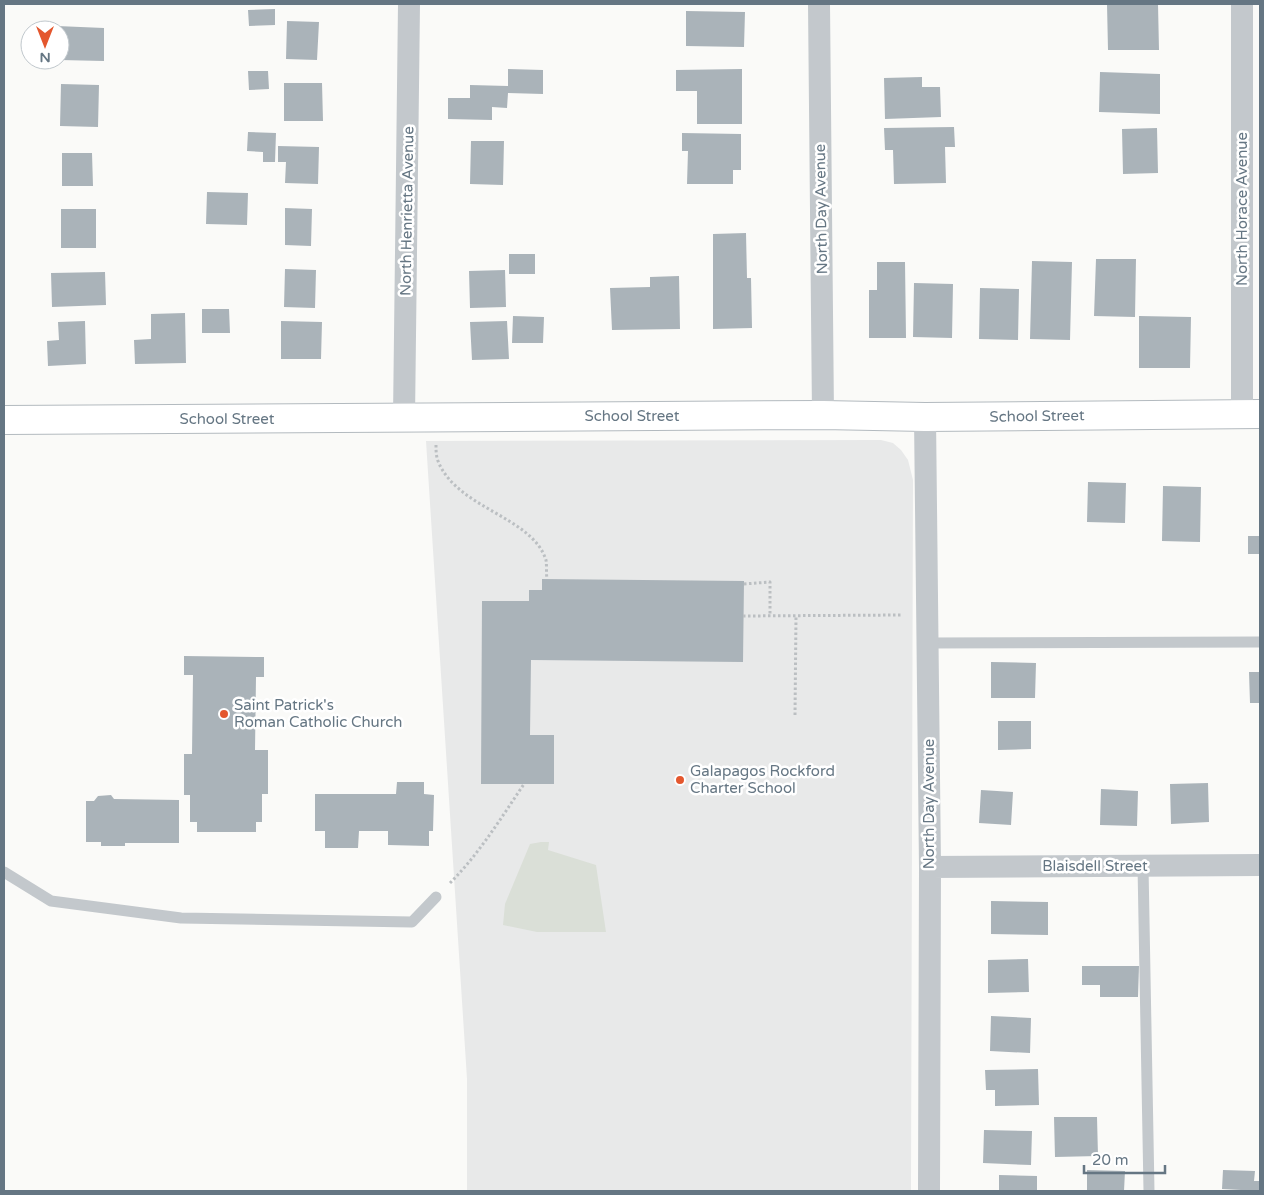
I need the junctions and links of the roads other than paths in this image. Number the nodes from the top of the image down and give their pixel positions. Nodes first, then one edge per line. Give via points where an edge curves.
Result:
1 (409, 4) edge
2 (819, 4) edge
3 (1242, 4) edge
4 (1251, 414) edge
5 (823, 415) junction
6 (925, 417) junction
7 (404, 418) junction
8 (4, 420) edge
9 (1260, 642) edge
10 (928, 643) junction
11 (1260, 865) edge
12 (1143, 866) junction
13 (930, 867) junction
14 (4, 872) edge
15 (436, 897) road end
16 (929, 1191) edge
17 (1149, 1191) edge

1 - 7 street, North Henrietta Avenue
2 - 5 street, North Day Avenue
3 - 4 street, North Horace Avenue
4 - 6 main road, School Street
5 - 6 main road, School Street
5 - 7 main road, School Street
6 - 10 street, North Day Avenue
7 - 8 main road, School Street
9 - 10 lane
10 - 13 street, North Day Avenue
11 - 12 street, Blaisdell Street
12 - 13 street, Blaisdell Street
12 - 17 lane
13 - 16 street, North Day Avenue
14 - 15 lane via 52,901 182,918 412,922

